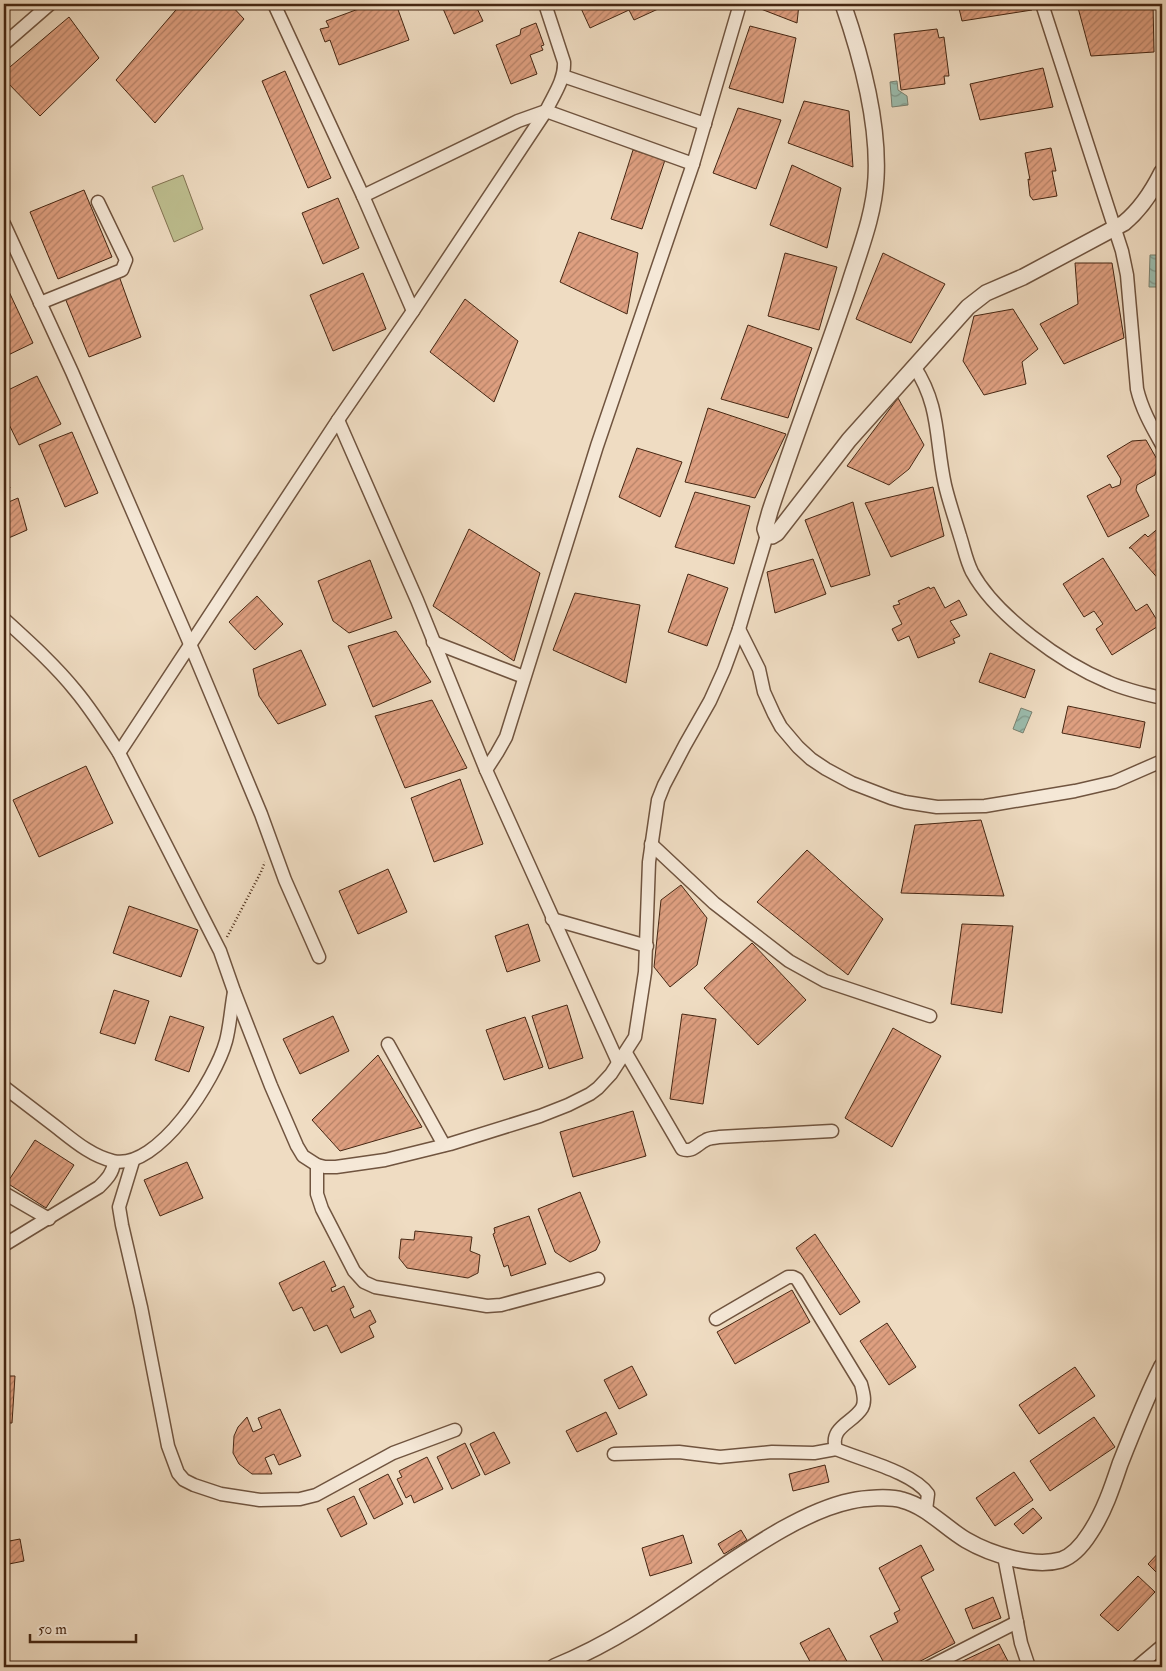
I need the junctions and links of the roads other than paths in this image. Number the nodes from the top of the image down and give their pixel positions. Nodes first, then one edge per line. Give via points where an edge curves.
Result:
1 (50, 4) edge
2 (274, 4) edge
3 (545, 4) edge
4 (740, 4) edge
5 (843, 4) edge
6 (1042, 4) edge
7 (4, 44) edge
8 (563, 76) junction
9 (546, 111) junction
10 (705, 124) junction
11 (693, 164) junction
12 (1162, 172) edge
13 (363, 196) junction
14 (98, 202) dead end
15 (4, 224) edge
16 (1114, 230) junction
17 (40, 303) junction
18 (413, 311) junction
19 (914, 366) junction
20 (338, 420) junction
21 (1162, 445) edge
22 (768, 535) junction
23 (4, 619) edge
24 (739, 629) junction
25 (433, 642) junction
26 (190, 644) junction
27 (524, 677) junction
28 (1162, 698) edge
29 (119, 753) junction
30 (1162, 761) edge
31 (486, 770) junction
32 (651, 844) junction
33 (552, 919) junction
34 (647, 946) junction
35 (319, 957) dead end
36 (234, 992) junction
37 (930, 1016) dead end
38 (388, 1044) dead end
39 (622, 1057) junction
40 (4, 1087) edge
41 (832, 1131) dead end
42 (444, 1146) junction
43 (133, 1161) junction
44 (114, 1162) junction
45 (317, 1165) junction
46 (4, 1193) edge
47 (49, 1219) junction
48 (4, 1245) edge
49 (598, 1279) dead end
50 (716, 1320) dead end
51 (1162, 1366) edge
52 (455, 1430) dead end
53 (836, 1449) junction
54 (614, 1454) dead end
55 (926, 1510) junction
56 (1004, 1556) junction
57 (1018, 1622) junction
58 (1162, 1646) edge
59 (554, 1667) edge
60 (929, 1667) edge
61 (1030, 1667) edge
62 (1137, 1667) edge

1 - 7 street
2 - 13 street
3 - 8 street via 564,62
4 - 10 street
5 - 22 street via 857,45 874,134 874,203 770,511
6 - 16 street
8 - 9 street
8 - 10 street
9 - 11 street
9 - 13 street via 518,121
9 - 18 street
10 - 11 street
11 - 27 street via 596,446
12 - 16 street via 1137,212
13 - 18 street
14 - 17 street via 126,260 122,270
15 - 17 street
16 - 19 street via 986,293
16 - 21 street via 1127,276 1137,389
17 - 26 street
18 - 20 street
19 - 22 street via 840,451 780,530
19 - 28 street via 928,389 945,486 967,559 982,587 1004,612 1057,654 1106,682
20 - 25 street
20 - 26 street
22 - 24 street
23 - 29 street via 74,688
24 - 30 street via 759,669 764,692 774,714 798,747 826,769 891,798 937,807 985,806 1106,784
24 - 32 street via 710,701 664,785 656,809
25 - 27 street
25 - 31 street
26 - 29 street
26 - 35 street
27 - 31 street via 506,737
29 - 36 street via 220,951
31 - 33 street
32 - 34 street
32 - 37 street via 714,903 789,961 825,981
33 - 34 street
33 - 39 street
34 - 39 street via 635,1037
36 - 43 street via 226,1042 214,1072 184,1118 165,1140
36 - 45 street via 297,1146 303,1156
38 - 42 street
39 - 41 street via 682,1149 687,1151 719,1137
39 - 42 street via 598,1088 568,1105
40 - 44 street via 85,1149
42 - 45 street via 385,1160 336,1167
43 - 44 street
43 - 52 street via 119,1207 168,1446 184,1480 221,1494 260,1500 300,1499 316,1495 392,1453
44 - 47 street via 108,1178 99,1187
45 - 49 street via 317,1194 322,1209 354,1270 364,1282 375,1287 486,1306 501,1305
46 - 47 street
47 - 48 street
50 - 53 street via 788,1277 797,1279 861,1384 861,1408 835,1436
51 - 56 street via 1134,1428 1106,1504 1084,1542 1063,1559 1053,1561
53 - 54 street via 720,1457 678,1452
53 - 55 street via 915,1482 928,1494
55 - 56 street via 964,1539
55 - 59 street via 900,1499 877,1498 852,1500 817,1512 745,1552 624,1632
56 - 57 street
57 - 60 street
57 - 61 street
58 - 62 street

